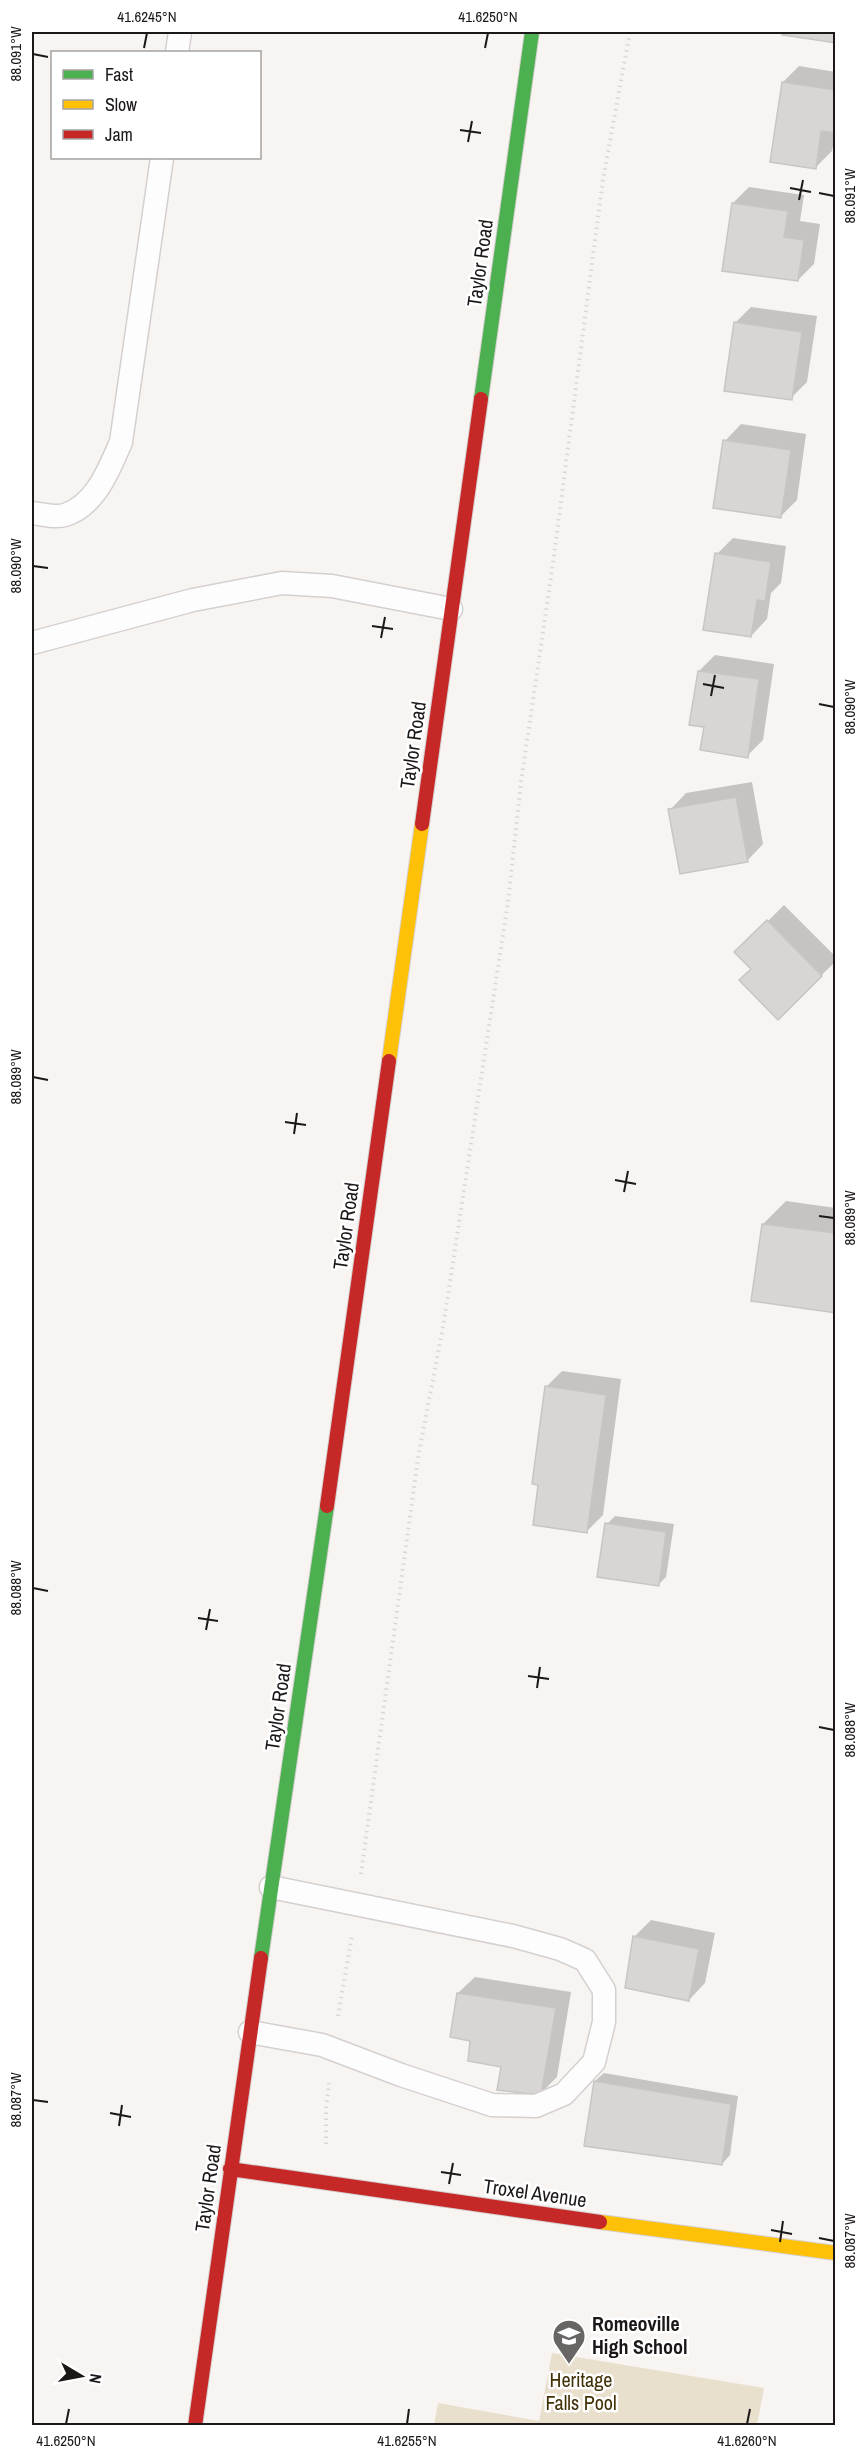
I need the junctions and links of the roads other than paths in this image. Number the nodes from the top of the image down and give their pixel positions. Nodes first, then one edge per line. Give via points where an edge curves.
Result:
1 (180, 32) edge
2 (532, 32) edge
3 (177, 51) edge
4 (162, 159) edge
5 (32, 513) edge
6 (451, 609) junction
7 (32, 643) edge
8 (271, 1887) junction
9 (250, 2032) junction
10 (230, 2169) junction
11 (836, 2253) edge
12 (195, 2426) edge

1 - 3 lane
2 - 6 main road, Taylor Road
4 - 5 lane via 121,442 103,484 79,507 63,516
6 - 7 lane via 332,586 282,583 193,600
6 - 8 main road, Taylor Road
8 - 9 main road, Taylor Road
8 - 9 lane via 560,1949 585,1960 604,1990 604,2022 594,2062 564,2094 536,2106 492,2104 322,2045
9 - 10 main road, Taylor Road
10 - 11 main road, Troxel Avenue
10 - 12 main road, Taylor Road

